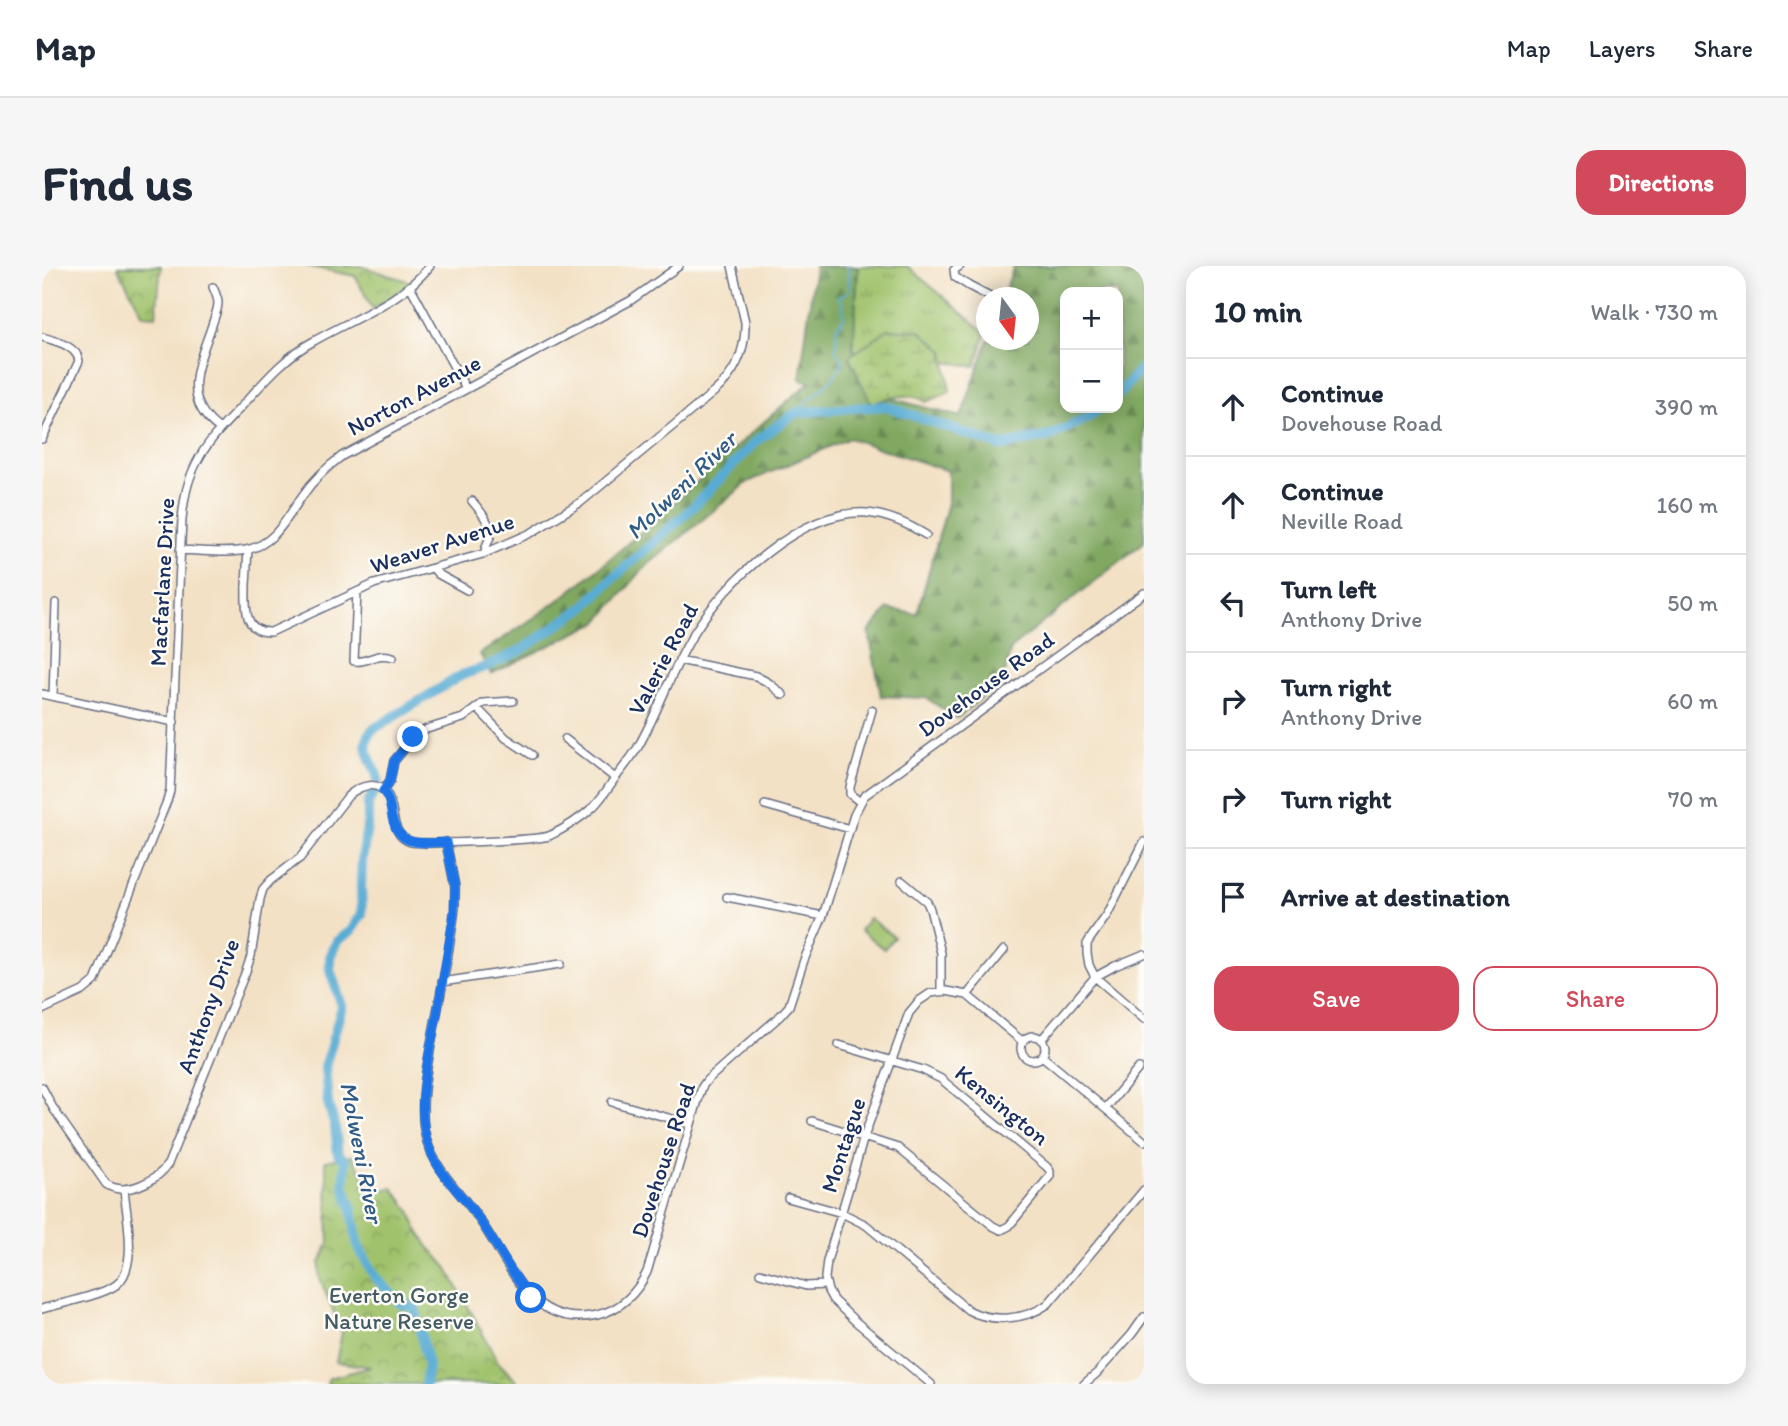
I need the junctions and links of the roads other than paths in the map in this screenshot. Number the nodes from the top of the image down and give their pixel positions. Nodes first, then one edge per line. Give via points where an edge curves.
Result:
1 (430, 266) edge
2 (679, 266) edge
3 (732, 266) edge
4 (960, 266) edge
5 (410, 286) junction
6 (213, 287) dead end
7 (976, 290) edge
8 (42, 337) edge
9 (466, 389) junction
10 (220, 429) junction
11 (42, 439) edge
12 (472, 501) dead end
13 (926, 535) dead end
14 (180, 550) junction
15 (247, 550) junction
16 (485, 553) junction
17 (432, 568) junction
18 (467, 590) dead end
19 (357, 592) junction
20 (1144, 593) edge
21 (56, 603) dead end
22 (393, 657) dead end
23 (678, 660) junction
24 (42, 694) edge
25 (783, 695) dead end
26 (53, 696) junction
27 (513, 701) dead end
28 (477, 708) junction
29 (872, 710) dead end
30 (174, 722) junction
31 (565, 739) dead end
32 (533, 755) dead end
33 (615, 779) junction
34 (383, 791) junction
35 (860, 802) junction
36 (765, 805) dead end
37 (850, 829) junction
38 (446, 842) junction
39 (1144, 842) edge
40 (902, 881) dead end
41 (727, 897) dead end
42 (822, 916) junction
43 (1004, 950) dead end
44 (1144, 954) edge
45 (561, 964) dead end
46 (1095, 977) junction
47 (442, 982) junction
48 (941, 991) junction
49 (967, 995) junction
50 (42, 1010) edge
51 (1144, 1019) edge
52 (1041, 1040) junction
53 (1023, 1042) junction
54 (839, 1045) dead end
55 (1042, 1056) junction
56 (892, 1061) junction
57 (1139, 1068) dead end
58 (42, 1087) edge
59 (612, 1102) dead end
60 (1106, 1108) junction
61 (812, 1121) dead end
62 (690, 1125) junction
63 (864, 1137) junction
64 (1144, 1141) edge
65 (124, 1189) junction
66 (1144, 1190) edge
67 (788, 1198) dead end
68 (842, 1213) junction
69 (760, 1273) dead end
70 (826, 1285) junction
71 (42, 1309) edge
72 (1144, 1317) edge
73 (1132, 1334) junction
74 (1144, 1335) edge
75 (931, 1384) edge
76 (1084, 1384) edge

1 - 5 street, Macfarlane Drive
2 - 9 street, Norton Avenue via 630,301
3 - 16 street, Weaver Avenue via 745,330 740,356 729,377 580,502 531,533
4 - 7 street via 954,270 955,277
5 - 9 street
5 - 10 street, Macfarlane Drive via 294,353
6 - 10 street via 218,304 194,391 200,409
8 - 11 street via 74,350 79,361
9 - 15 street, Norton Avenue via 329,466 279,531
10 - 14 street, Macfarlane Drive via 190,476
12 - 16 street via 491,531
13 - 23 street, Valerie Road via 869,513 817,522 772,550 735,581
14 - 15 street, Norton Avenue
14 - 30 street, Macfarlane Drive
15 - 19 street, Weaver Avenue via 246,611 259,630 280,629
16 - 17 street, Weaver Avenue
17 - 18 street
17 - 19 street, Weaver Avenue
19 - 22 street via 354,661
20 - 35 street, Dovehouse Road via 870,790
21 - 26 street
23 - 25 street via 756,676
23 - 33 street, Valerie Road via 638,746
24 - 26 street
26 - 30 street
27 - 28 street via 486,702
28 - 32 street via 510,741
28 - 34 street via 416,735 394,761
29 - 35 street via 850,790
30 - 50 street, Macfarlane Drive via 167,802 95,981
31 - 33 street
33 - 38 street, Valerie Road via 587,812 546,837
34 - 38 street via 403,838 416,843
34 - 65 street, Anthony Drive via 367,785 352,792 300,858 263,889 249,964 168,1164 154,1178
35 - 37 street, Dovehouse Road
36 - 37 street
37 - 42 street, Dovehouse Road
38 - 47 street, Dovehouse Road via 456,897
39 - 46 street via 1087,944
40 - 48 street via 928,904 941,953
41 - 42 street
42 - 62 street, Dovehouse Road via 789,1006 703,1084
43 - 49 street
44 - 46 street
45 - 47 street
46 - 51 street
46 - 52 street
47 - 62 street, Dovehouse Road via 424,1086 427,1143 443,1174 476,1214 519,1283 547,1309 573,1317 597,1315 617,1307 638,1288
48 - 49 street
48 - 56 street, Montague via 911,1010
49 - 53 street
52 - 53 street via 1033,1037
52 - 55 street
53 - 55 street via 1025,1057
54 - 56 street
55 - 60 street
56 - 63 street, Montague
56 - 63 street, Kensington via 941,1079 1047,1167 1050,1176 1001,1230 909,1156
57 - 60 street
58 - 65 street via 100,1178 110,1187
59 - 62 street
60 - 64 street
61 - 63 street
63 - 68 street, Montague
65 - 71 street via 130,1244 121,1279 111,1288
66 - 68 street via 1048,1304 1027,1314 998,1319 968,1310 874,1231
67 - 68 street
68 - 70 street, Montague via 827,1261
69 - 70 street via 806,1286
70 - 75 street via 839,1307
72 - 73 street
73 - 74 street
73 - 76 street

